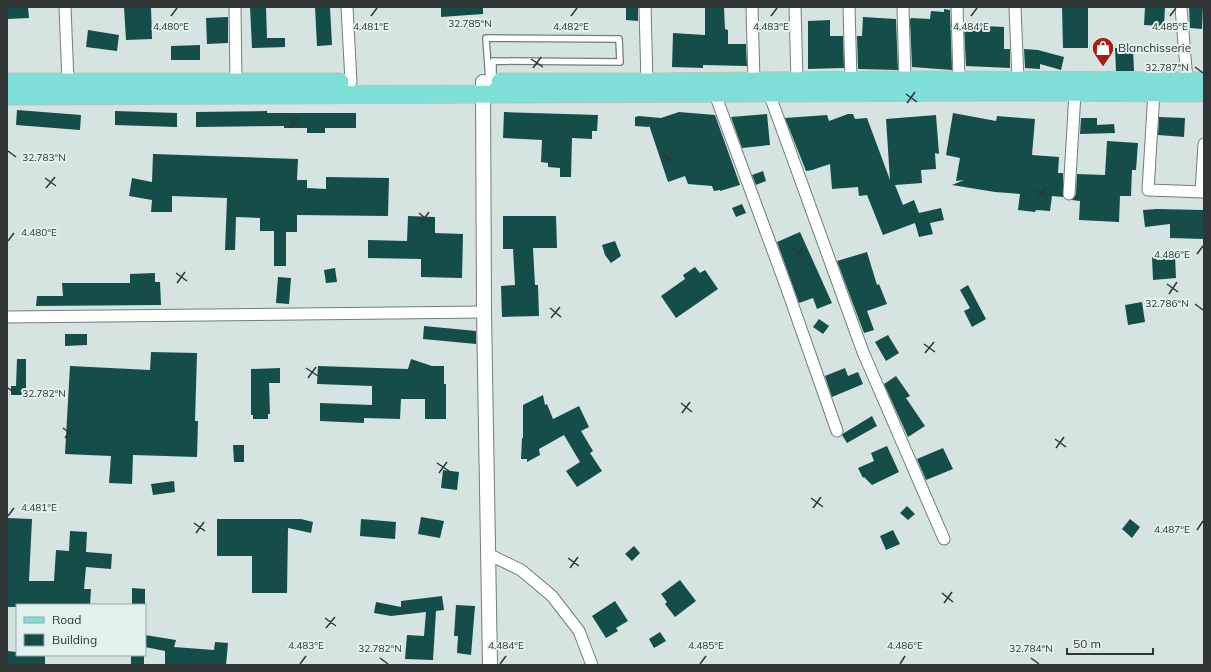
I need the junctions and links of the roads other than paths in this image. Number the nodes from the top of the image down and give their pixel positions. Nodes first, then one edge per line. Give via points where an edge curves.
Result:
1 (65, 7) edge
2 (235, 7) edge
3 (347, 7) edge
4 (645, 7) edge
5 (752, 7) edge
6 (795, 7) edge
7 (849, 7) edge
8 (904, 7) edge
9 (957, 7) edge
10 (1015, 7) edge
11 (1181, 7) edge
12 (852, 80) junction
13 (905, 80) junction
14 (959, 80) junction
15 (1018, 80) junction
16 (754, 81) junction
17 (796, 81) junction
18 (1187, 81) junction
19 (1204, 81) edge
20 (7, 82) edge
21 (68, 82) junction
22 (236, 82) junction
23 (351, 82) junction
24 (647, 82) junction
25 (487, 85) junction
26 (1154, 92) junction
27 (1075, 93) junction
28 (1204, 93) edge
29 (715, 94) junction
30 (769, 94) junction
31 (7, 96) edge
32 (1204, 144) edge
33 (1203, 192) edge
34 (1069, 194) dead end
35 (484, 312) junction
36 (7, 317) edge
37 (837, 431) dead end
38 (944, 539) dead end
39 (488, 554) junction
40 (490, 665) edge
41 (592, 665) edge

1 - 21 street
2 - 22 street
3 - 23 street
4 - 24 street
5 - 16 street
6 - 17 street
7 - 12 street
8 - 13 street
9 - 14 street
10 - 15 street
11 - 18 street
12 - 13 main road
12 - 17 main road
13 - 14 main road
14 - 15 main road
15 - 18 main road
16 - 17 main road
16 - 24 main road
18 - 19 main road
20 - 21 main road
21 - 22 main road
22 - 23 main road
23 - 25 main road
24 - 25 main road
25 - 25 lane via 493,61 620,62 619,39 486,38
25 - 29 main road via 551,95
25 - 31 main road
25 - 35 street
26 - 27 main road
26 - 28 main road
26 - 33 street via 1148,190
27 - 30 main road
27 - 34 street
29 - 30 main road
29 - 37 street
30 - 38 street via 863,352
32 - 33 street
35 - 36 street
35 - 39 street
39 - 40 street
39 - 41 street via 521,570 552,596 579,631

